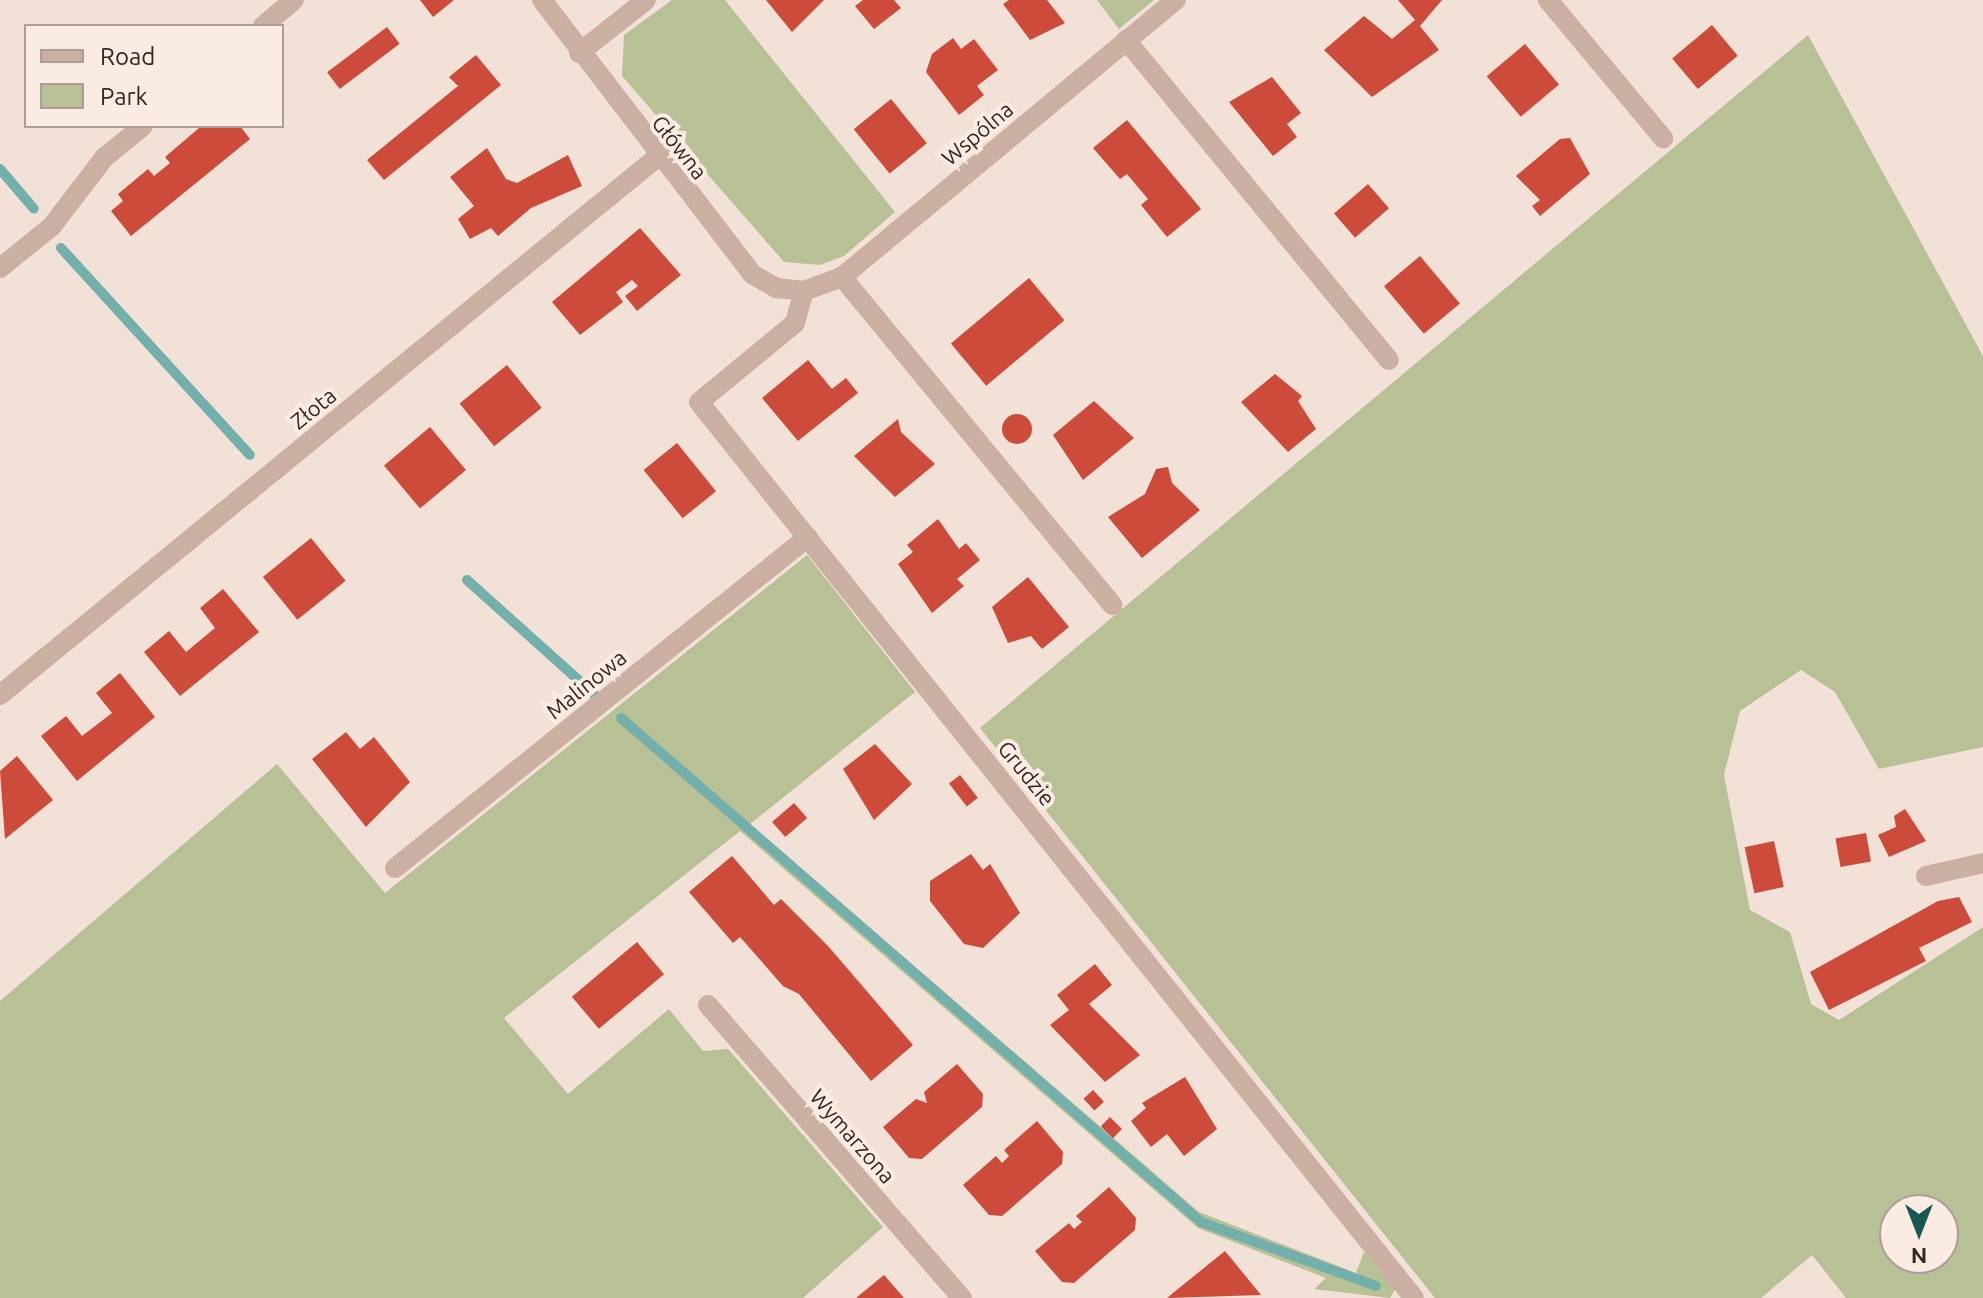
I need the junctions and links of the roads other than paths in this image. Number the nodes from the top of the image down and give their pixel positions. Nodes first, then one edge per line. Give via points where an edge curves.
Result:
1 (294, 0) edge
2 (542, 0) edge
3 (646, 0) edge
4 (1176, 0) edge
5 (1548, 0) edge
6 (265, 24) edge
7 (1126, 40) junction
8 (579, 53) junction
9 (141, 128) edge
10 (1663, 138) dead end
11 (656, 158) junction
12 (0, 268) edge
13 (842, 277) junction
14 (804, 291) junction
15 (1389, 360) dead end
16 (808, 537) junction
17 (1112, 605) dead end
18 (0, 695) edge
19 (1983, 863) edge
20 (395, 868) dead end
21 (1926, 876) dead end
22 (708, 1005) dead end
23 (962, 1298) edge
24 (1414, 1298) edge

1 - 6 street
2 - 8 street, Główna
3 - 8 street
4 - 7 street, Wspólna
5 - 10 street
7 - 13 street, Wspólna
7 - 15 street
8 - 11 street, Główna
9 - 12 street via 104,158 52,226
11 - 14 street, Główna via 752,274 776,288
11 - 18 street, Złota
13 - 14 street, Wspólna
13 - 17 street
14 - 16 street, Grudzie via 795,323 699,402
16 - 20 street, Malinowa
16 - 24 street, Grudzie
19 - 21 street
22 - 23 street, Wymarzona

